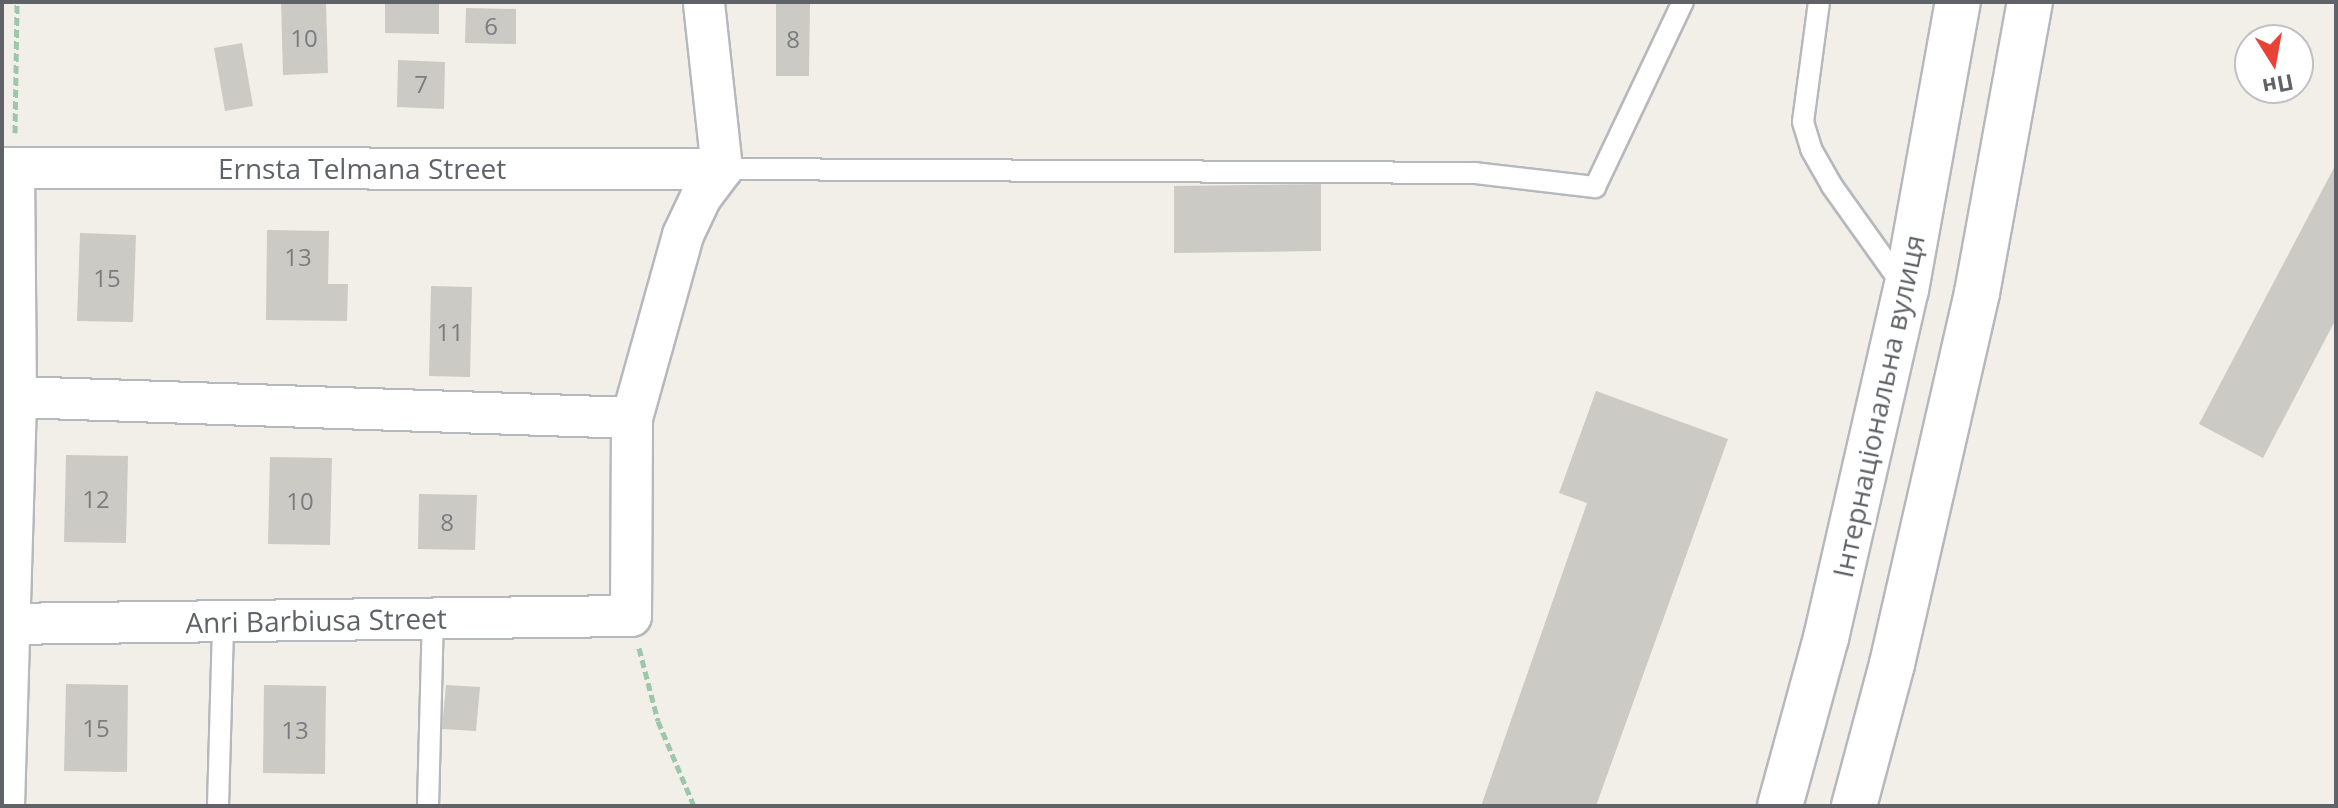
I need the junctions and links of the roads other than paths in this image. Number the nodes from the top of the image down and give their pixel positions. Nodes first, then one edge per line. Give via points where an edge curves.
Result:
1 (704, 2) edge
2 (1683, 2) edge
3 (1819, 2) edge
4 (1958, 2) edge
5 (2030, 2) edge
6 (8, 168) edge
7 (722, 169) junction
8 (1906, 290) junction
9 (9, 397) edge
10 (632, 418) junction
11 (433, 618) junction
12 (223, 622) junction
13 (5, 624) edge
14 (4, 806) edge
15 (218, 806) edge
16 (428, 806) edge
17 (1780, 806) edge
18 (1854, 806) edge

1 - 7 street
2 - 7 lane via 1595,187 1475,173
3 - 8 lane via 1803,122 1811,149
4 - 8 main road, Інтернаціональна вулиця
5 - 18 main road via 1977,293
6 - 7 street, Ernsta Telmana Street
6 - 9 street
7 - 10 street via 683,235
8 - 17 main road, Інтернаціональна вулиця via 1826,638
9 - 10 street
9 - 13 street
10 - 11 street, Anri Barbiusa Street via 631,616
11 - 12 street, Anri Barbiusa Street
11 - 16 lane
12 - 13 street, Anri Barbiusa Street
12 - 15 lane
13 - 14 street

